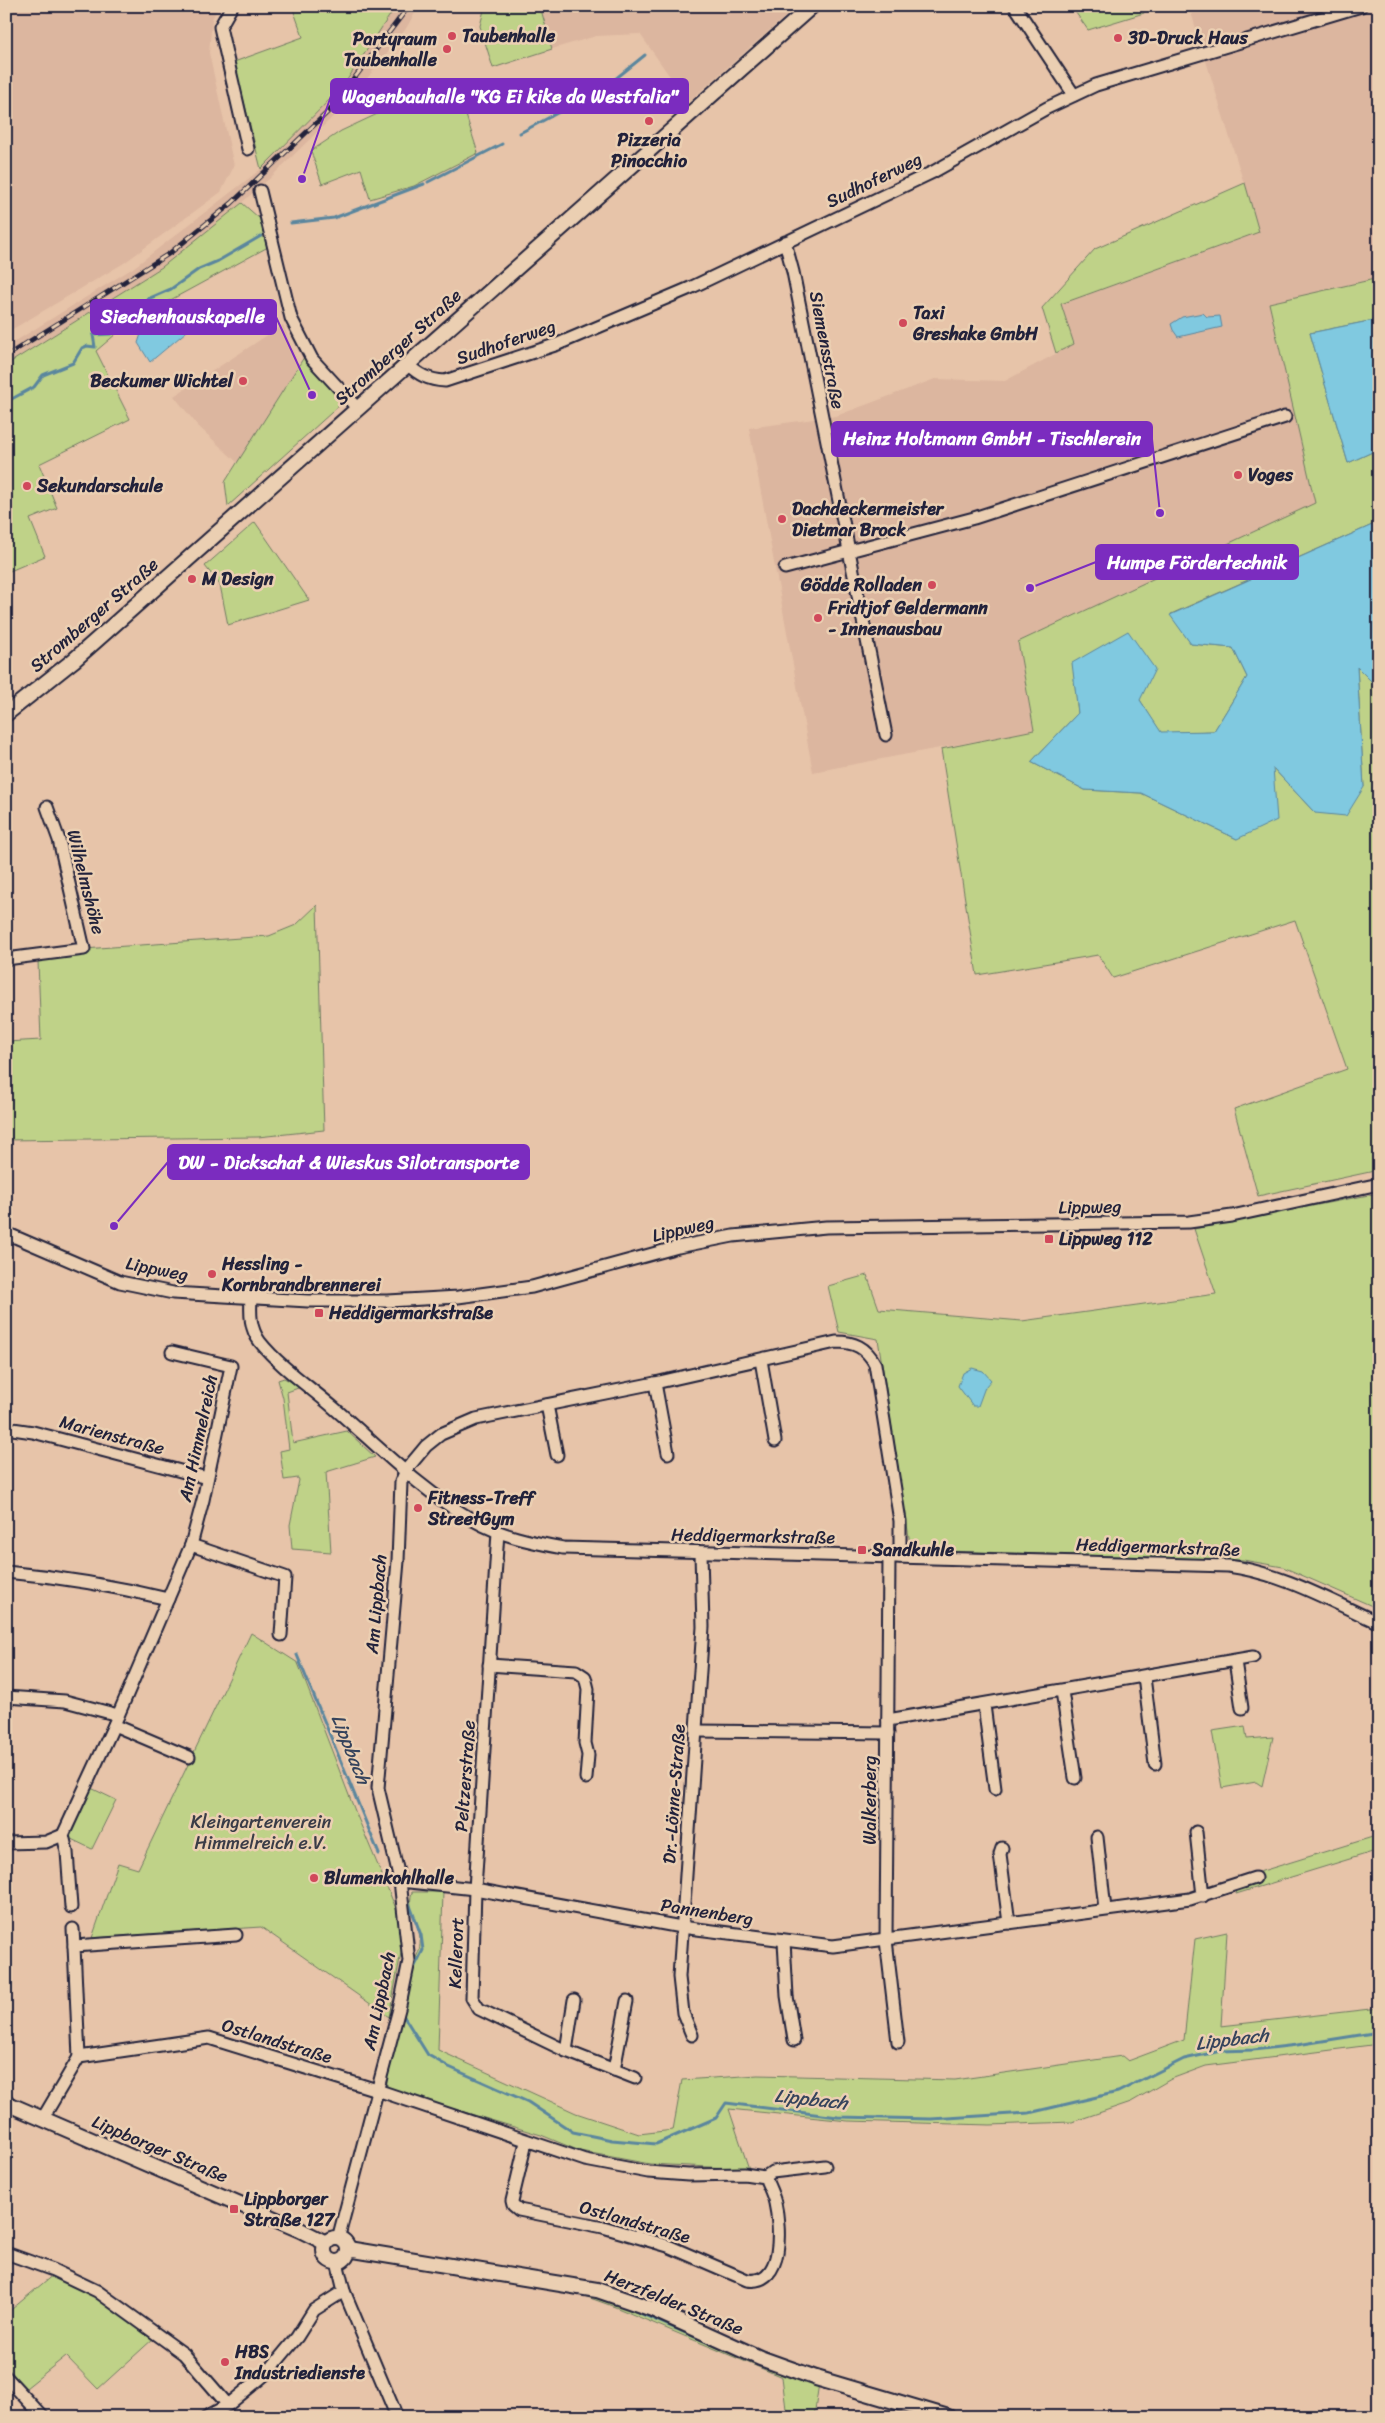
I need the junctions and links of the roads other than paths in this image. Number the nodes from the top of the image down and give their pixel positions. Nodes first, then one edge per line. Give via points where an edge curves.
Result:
1 (232, 6) edge
2 (812, 6) edge
3 (1015, 6) edge
4 (1361, 6) edge
5 (1074, 94) junction
6 (248, 149) dead end
7 (260, 192) dead end
8 (785, 242) junction
9 (407, 364) junction
10 (357, 408) junction
11 (1285, 417) dead end
12 (851, 552) junction
13 (785, 568) dead end
14 (6, 714) edge
15 (886, 735) dead end
16 (47, 807) dead end
17 (6, 959) edge
18 (1379, 1184) edge
19 (6, 1233) edge
20 (251, 1298) junction
21 (172, 1352) dead end
22 (761, 1360) junction
23 (655, 1383) junction
24 (547, 1405) junction
25 (6, 1428) edge
26 (775, 1441) dead end
27 (668, 1453) dead end
28 (557, 1455) dead end
29 (406, 1470) junction
30 (207, 1478) junction
31 (498, 1532) junction
32 (191, 1545) junction
33 (701, 1553) junction
34 (894, 1557) junction
35 (6, 1572) edge
36 (168, 1599) junction
37 (1379, 1623) edge
38 (281, 1635) dead end
39 (1253, 1657) dead end
40 (1235, 1661) junction
41 (489, 1665) junction
42 (1144, 1677) junction
43 (1062, 1691) junction
44 (6, 1697) edge
45 (984, 1705) junction
46 (1242, 1708) dead end
47 (116, 1720) junction
48 (888, 1720) junction
49 (697, 1731) junction
50 (888, 1733) junction
51 (189, 1758) dead end
52 (1155, 1764) dead end
53 (586, 1778) dead end
54 (1075, 1778) dead end
55 (995, 1789) dead end
56 (1196, 1832) dead end
57 (63, 1835) junction
58 (1097, 1837) dead end
59 (6, 1843) edge
60 (1002, 1848) dead end
61 (1255, 1878) dead end
62 (400, 1881) junction
63 (475, 1889) junction
64 (1203, 1896) junction
65 (71, 1907) dead end
66 (1105, 1909) junction
67 (1009, 1923) junction
68 (681, 1927) junction
69 (73, 1929) dead end
70 (236, 1935) dead end
71 (886, 1940) junction
72 (784, 1941) junction
73 (74, 1946) junction
74 (574, 2000) dead end
75 (627, 2001) dead end
76 (692, 2035) dead end
77 (794, 2040) dead end
78 (898, 2042) dead end
79 (566, 2051) junction
80 (79, 2056) junction
81 (614, 2070) junction
82 (635, 2078) dead end
83 (377, 2090) junction
84 (6, 2103) edge
85 (44, 2118) junction
86 (526, 2142) junction
87 (825, 2166) dead end
88 (765, 2177) junction
89 (332, 2241) junction
90 (348, 2250) junction
91 (6, 2253) edge
92 (337, 2262) junction
93 (344, 2291) junction
94 (6, 2377) edge
95 (228, 2405) junction
96 (43, 2417) edge
97 (206, 2417) edge
98 (397, 2417) edge
99 (948, 2417) edge

1 - 6 street via 220,27
2 - 9 main road, Stromberger Straße
3 - 5 street
4 - 5 street, Sudhoferweg via 1122,75
5 - 8 street, Sudhoferweg via 933,172
7 - 10 street via 291,318 312,359
8 - 9 street, Sudhoferweg via 626,317 484,370 445,381 431,380
8 - 12 street, Siemensstraße
9 - 10 main road, Stromberger Straße
10 - 14 main road, Stromberger Straße via 74,660
11 - 12 street via 974,518
12 - 13 street
12 - 15 street, Siemensstraße
16 - 17 street, Wilhelmshöhe via 59,840 84,948
18 - 20 street, Lippweg via 1232,1216 1189,1222 826,1227 734,1236 678,1247 532,1287 458,1297 388,1301
19 - 20 street, Lippweg via 120,1282 173,1293
20 - 29 street, Heddigermarkstraße via 251,1320 259,1340 268,1350
21 - 30 street, Am Himmelreich via 231,1366
22 - 23 street
22 - 26 street
22 - 34 street via 836,1342 848,1342 869,1353 875,1364 900,1521
23 - 24 street
23 - 27 street
24 - 28 street
24 - 29 street via 457,1426 426,1446
25 - 30 street, Marienstraße via 33,1432
29 - 31 street, Heddigermarkstraße via 439,1499
29 - 62 street, Am Lippbach via 401,1482 398,1561 378,1788
30 - 32 street, Am Himmelreich
31 - 33 street, Heddigermarkstraße via 563,1548
31 - 41 street, Peltzerstraße
32 - 36 street, Am Himmelreich
32 - 38 street via 284,1577
33 - 34 street, Heddigermarkstraße
33 - 49 street, Dr.-Lönne-Straße via 703,1627
34 - 37 street, Heddigermarkstraße via 1228,1566 1278,1577
34 - 48 street, Walkerberg
35 - 36 street via 52,1576
36 - 47 street, Am Himmelreich
39 - 40 street
40 - 42 street
40 - 46 street
41 - 53 street via 576,1671 585,1677 588,1689
41 - 63 street, Peltzerstraße
42 - 43 street
42 - 52 street
43 - 45 street
43 - 54 street
44 - 47 street via 65,1701
45 - 48 street
45 - 55 street
47 - 51 street
47 - 57 street, Am Himmelreich
48 - 50 street, Walkerberg
49 - 50 street
49 - 68 street, Dr.-Lönne-Straße
50 - 71 street, Walkerberg
56 - 64 street
57 - 59 street via 46,1842
57 - 65 street
58 - 66 street
60 - 67 street via 1000,1854
61 - 64 street, Pannenberg
62 - 63 street, Pannenberg
62 - 83 street, Am Lippbach via 409,1961
63 - 68 street, Pannenberg
63 - 79 street, Kellerort via 472,1998 479,2009
64 - 66 street, Pannenberg
66 - 67 street, Pannenberg
67 - 71 street, Pannenberg
68 - 72 street, Pannenberg
68 - 76 street, Dr.-Lönne-Straße via 679,1977 683,2013
69 - 73 street
70 - 73 street
71 - 72 street, Pannenberg via 834,1946
71 - 78 street, Walkerberg
72 - 77 street via 787,1996
73 - 80 street
74 - 79 street
75 - 81 street
79 - 81 street, Kellerort
80 - 83 street, Ostlandstraße via 209,2038
80 - 85 street
81 - 82 street, Kellerort
83 - 86 street, Ostlandstraße
83 - 89 street, Am Lippbach
84 - 85 main road, Lippborger Straße
85 - 89 main road, Lippborger Straße
86 - 88 street, Ostlandstraße via 585,2160 648,2172
86 - 88 street, Ostlandstraße via 512,2201 515,2208 603,2227 668,2246 747,2280 759,2280 771,2269 778,2247 779,2228
87 - 88 street, Ostlandstraße via 772,2172
89 - 90 main road via 345,2242
89 - 92 main road via 324,2251 327,2258
90 - 92 main road via 344,2259
90 - 99 main road, Herzfelder Straße via 597,2290 806,2375
91 - 95 street via 97,2291 184,2354
92 - 93 street
93 - 95 street via 314,2310 280,2360
93 - 98 street
94 - 96 street
95 - 97 street

